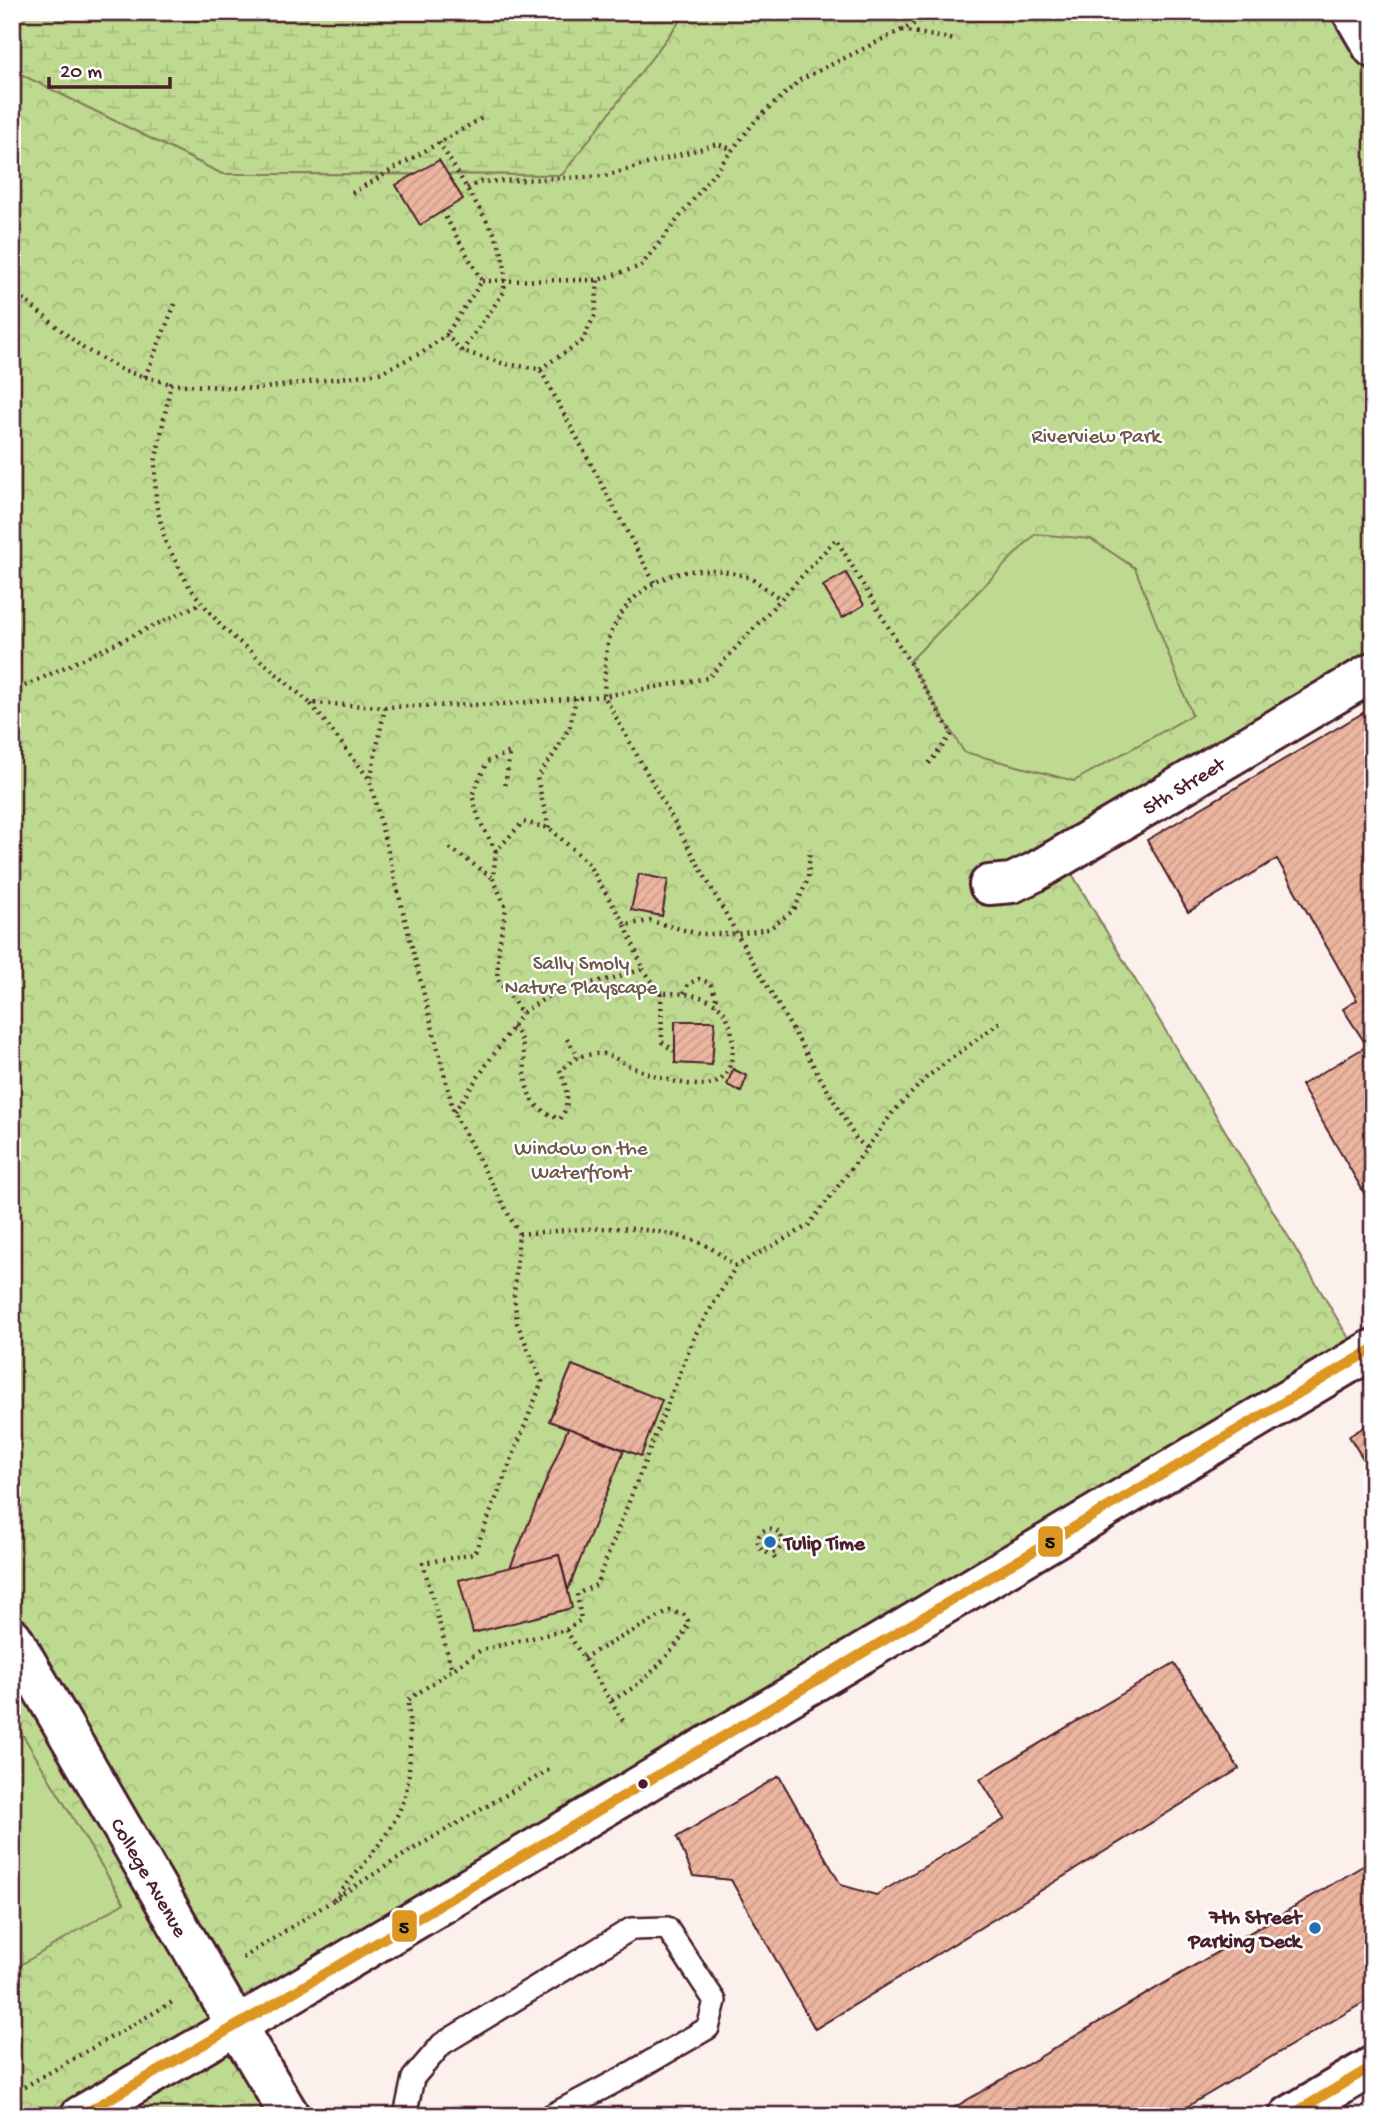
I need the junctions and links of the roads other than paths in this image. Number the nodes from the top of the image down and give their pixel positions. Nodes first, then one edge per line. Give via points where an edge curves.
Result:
1 (1352, 12) edge
2 (1373, 48) edge
3 (1373, 672) edge
4 (989, 885) dead end
5 (1373, 1349) edge
6 (12, 1637) edge
7 (236, 2025) junction
8 (1373, 2066) edge
9 (80, 2116) edge
10 (290, 2116) edge
11 (405, 2116) edge
12 (550, 2116) edge
13 (1289, 2116) edge

1 - 2 street
3 - 4 street, 5th Street via 1035,872 1012,883
5 - 7 street
6 - 7 street, College Avenue
7 - 9 street
7 - 10 street, College Avenue
8 - 13 street
11 - 12 lane via 412,2078 442,2044 631,1929 667,1928 715,2001 708,2028

